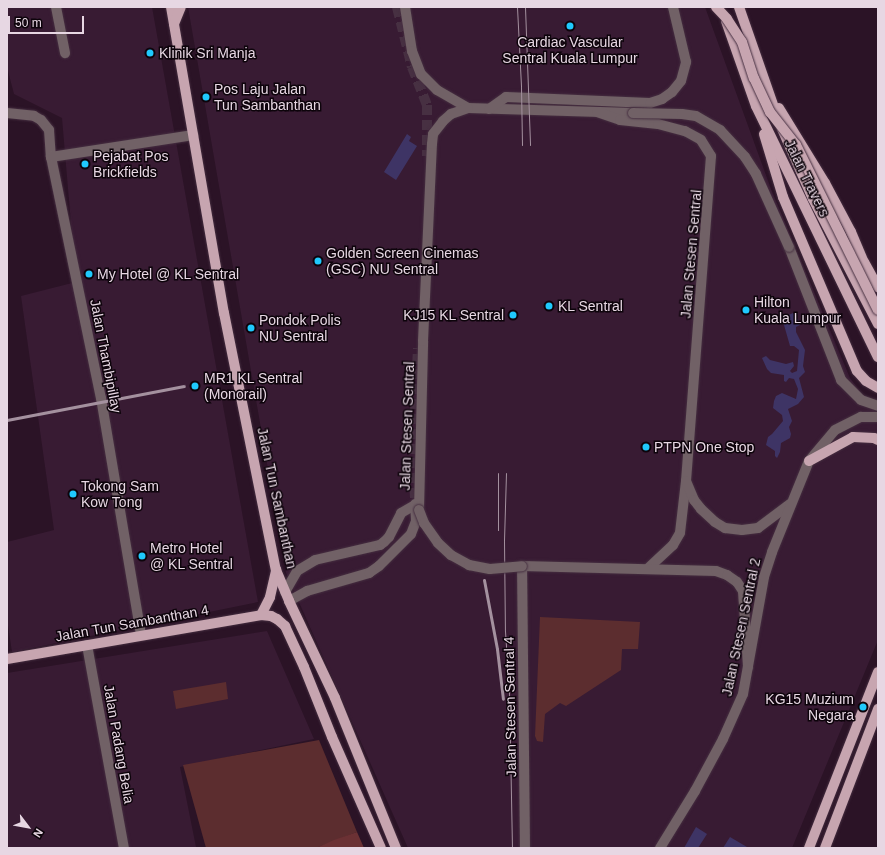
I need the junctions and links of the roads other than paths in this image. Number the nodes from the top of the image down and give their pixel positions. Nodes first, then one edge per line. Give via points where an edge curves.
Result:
1 (56, 7) edge
2 (171, 7) edge
3 (181, 7) edge
4 (405, 7) edge
5 (673, 7) edge
6 (716, 7) edge
7 (721, 7) edge
8 (739, 7) edge
9 (174, 24) junction
10 (65, 53) dead end
11 (766, 88) junction
12 (756, 106) junction
13 (468, 108) junction
14 (489, 109) junction
15 (597, 112) junction
16 (7, 113) edge
17 (193, 135) junction
18 (51, 157) junction
19 (878, 287) edge
20 (878, 310) edge
21 (878, 324) edge
22 (878, 357) edge
23 (878, 388) edge
24 (878, 406) edge
25 (878, 417) edge
26 (878, 440) edge
27 (809, 461) junction
28 (686, 481) junction
29 (792, 503) junction
30 (416, 505) junction
31 (522, 566) junction
32 (647, 569) junction
33 (276, 570) junction
34 (287, 596) junction
35 (261, 615) junction
36 (141, 635) junction
37 (87, 645) junction
38 (7, 659) edge
39 (748, 667) junction
40 (878, 672) edge
41 (878, 709) edge
42 (878, 715) edge
43 (869, 731) junction
44 (124, 848) edge
45 (381, 848) edge
46 (396, 848) edge
47 (525, 848) edge
48 (660, 848) edge
49 (809, 848) edge
50 (825, 848) edge

1 - 10 street
2 - 9 main road, Jalan Tun Sambanthan
3 - 9 main road
4 - 13 street, Jalan Stesen Sentral via 412,51 421,74 437,90
5 - 14 street via 686,62 681,81 662,99 650,103 506,97
6 - 20 main road, bridge via 742,42 754,78 770,112 796,145
7 - 12 main road, Jalan Travers
8 - 11 main road, Jalan Travers
9 - 17 main road, Jalan Tun Sambanthan
11 - 19 main road via 825,184
11 - 21 main road, Jalan Travers via 813,199
12 - 22 main road, Jalan Travers
12 - 23 main road via 783,197 857,371 866,381
13 - 14 street, Jalan Stesen Sentral
13 - 30 street, Jalan Stesen Sentral via 451,114 433,134
14 - 15 street, Jalan Stesen Sentral
15 - 24 street, Jalan Stesen Sentral, bridge via 696,116 720,130 745,157 756,174 789,247 841,380 861,400
15 - 28 street, Jalan Stesen Sentral via 620,120 658,124 685,131 701,140 711,156
16 - 18 street, Jalan Thambipillay via 34,116 41,120 49,130
17 - 18 street
17 - 33 main road, Jalan Tun Sambanthan via 224,313
18 - 36 street, Jalan Thambipillay via 101,398
25 - 27 street, Jalan Stesen Sentral 2 via 861,417 835,430
26 - 27 main road via 853,437
27 - 29 street, Jalan Stesen Sentral 2
28 - 29 street via 701,509 726,528 758,528
28 - 32 street, Jalan Stesen Sentral via 680,533 673,546
29 - 39 street, Jalan Stesen Sentral 2 via 764,578
30 - 31 street, Jalan Stesen Sentral, bridge via 424,524 438,543 469,565 490,569
30 - 34 street via 402,513 389,537 380,545 315,560 297,572
30 - 34 street via 416,521 411,534 374,570
31 - 32 street, Jalan Stesen Sentral
31 - 47 street, Jalan Stesen Sentral 4
32 - 39 street, Jalan Stesen Sentral via 716,571 737,582 743,591
33 - 34 main road, Jalan Tun Sambanthan
33 - 35 main road via 270,597
34 - 46 main road, Jalan Tun Sambanthan via 334,698
35 - 36 main road, Jalan Tun Sambanthan 4
35 - 45 main road via 271,616 285,626
36 - 37 main road, Jalan Tun Sambanthan 4
37 - 38 main road, Jalan Tun Sambanthan 4
37 - 44 street, Jalan Padang Belia
39 - 48 street, Jalan Stesen Sentral 2 via 743,694 723,739
40 - 49 main road
41 - 43 main road
42 - 43 main road
43 - 50 main road

